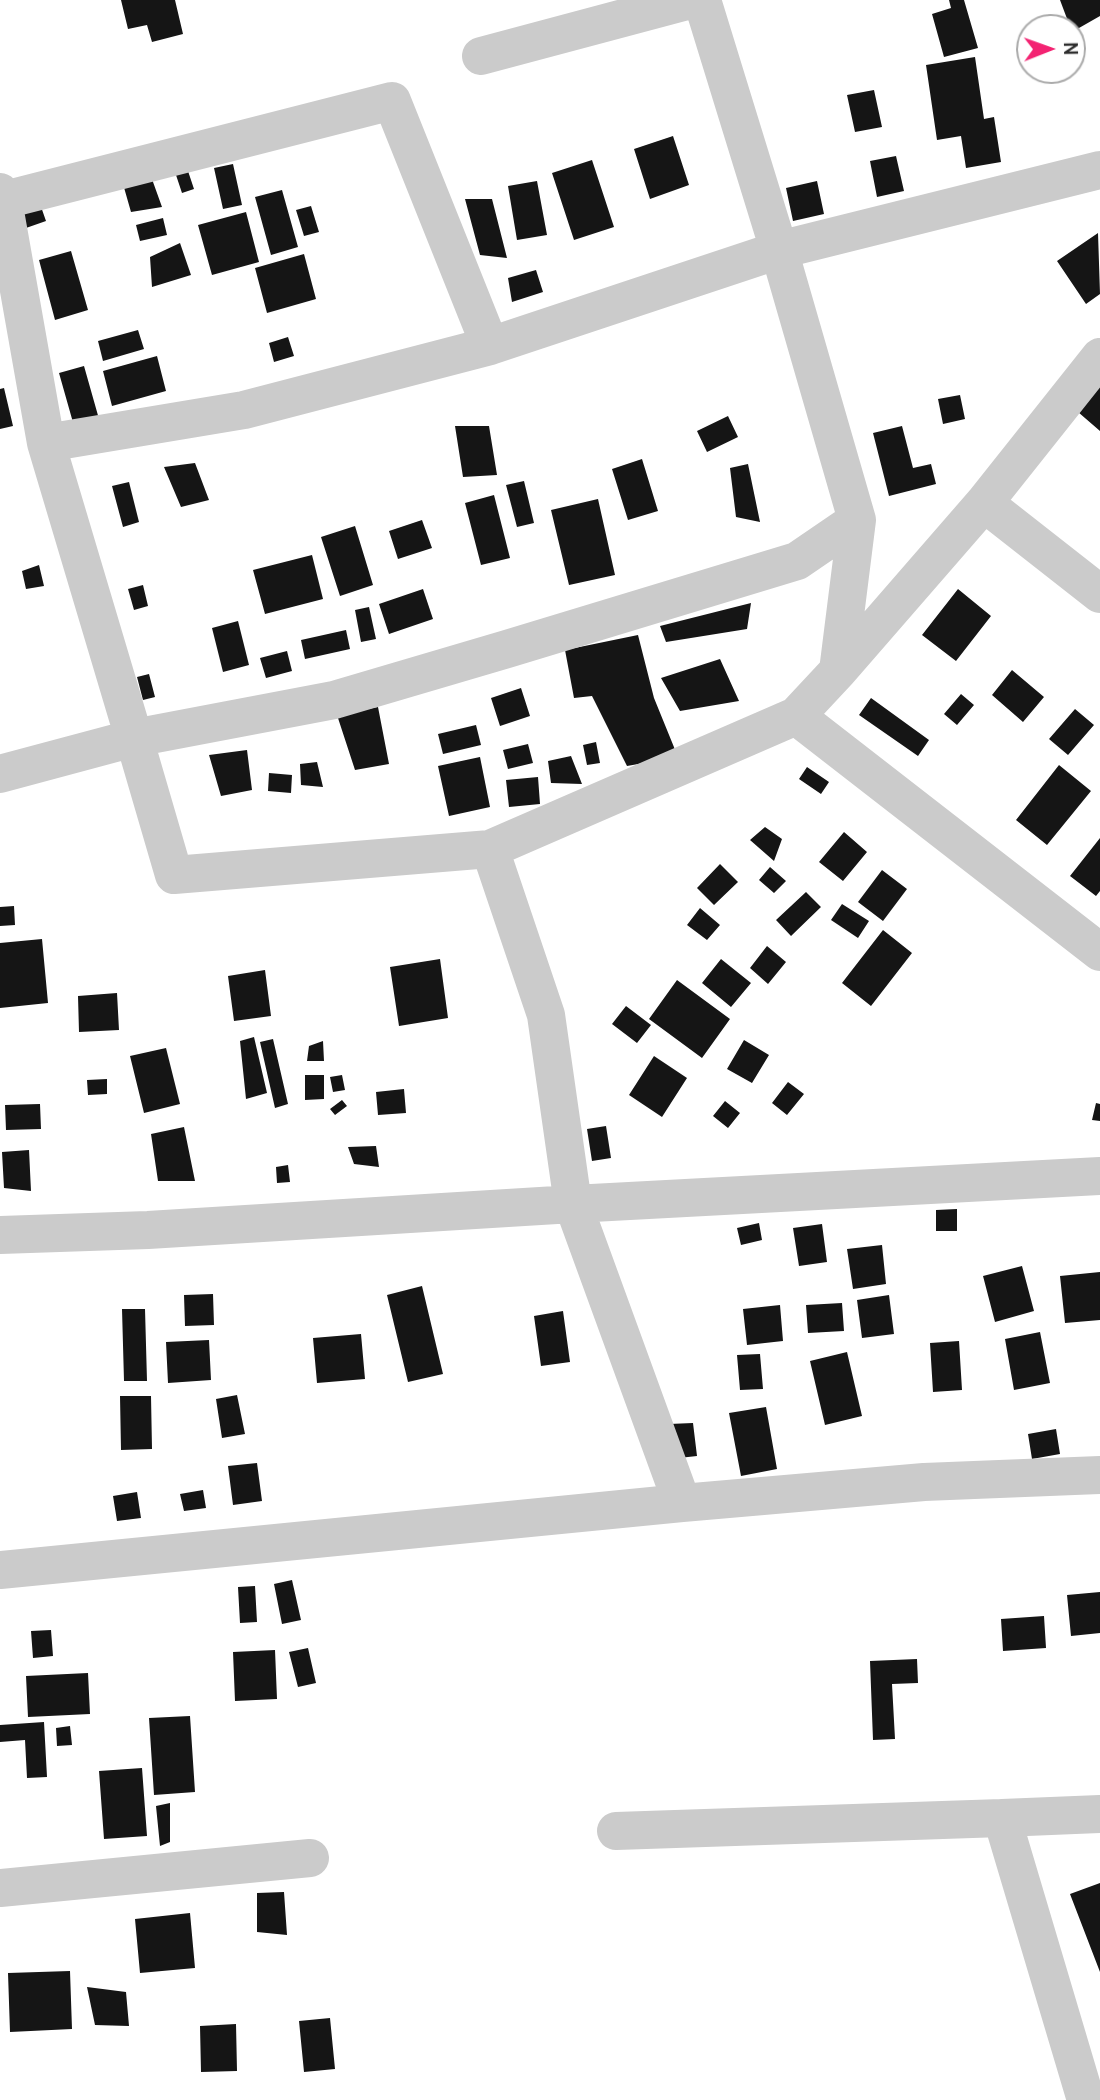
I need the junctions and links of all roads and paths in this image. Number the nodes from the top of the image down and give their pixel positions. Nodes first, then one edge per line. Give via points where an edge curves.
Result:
1 (691, 0) edge
2 (702, 0) edge
3 (481, 56) dead end
4 (1100, 170) edge
5 (1, 198) edge
6 (779, 250) junction
7 (490, 346) junction
8 (1100, 357) edge
9 (46, 443) junction
10 (984, 503) junction
11 (856, 520) junction
12 (1100, 594) edge
13 (838, 671) junction
14 (796, 716) junction
15 (134, 738) junction
16 (0, 774) edge
17 (490, 849) junction
18 (1100, 952) edge
19 (1100, 1177) edge
20 (573, 1204) junction
21 (0, 1235) edge
22 (1100, 1475) edge
23 (682, 1503) junction
24 (0, 1570) edge
25 (1100, 1814) edge
26 (1002, 1818) junction
27 (616, 1831) dead end
28 (310, 1858) dead end
29 (0, 1888) edge
30 (1086, 2100) edge

1 - 3 street
2 - 6 street
4 - 6 street
5 - 7 street via 392,102
5 - 9 street
6 - 7 street
6 - 11 street
7 - 9 street via 244,410
8 - 10 street
9 - 15 street
10 - 12 street
10 - 13 street
11 - 13 street
11 - 15 street via 797,561 508,649 334,699
13 - 14 street
14 - 17 street
14 - 18 street
15 - 16 street
15 - 17 street via 174,875
17 - 20 street via 546,1015
19 - 20 street
20 - 21 street
20 - 23 street
22 - 23 street via 924,1482
23 - 24 street
25 - 26 street
26 - 27 street
26 - 30 street
28 - 29 street

